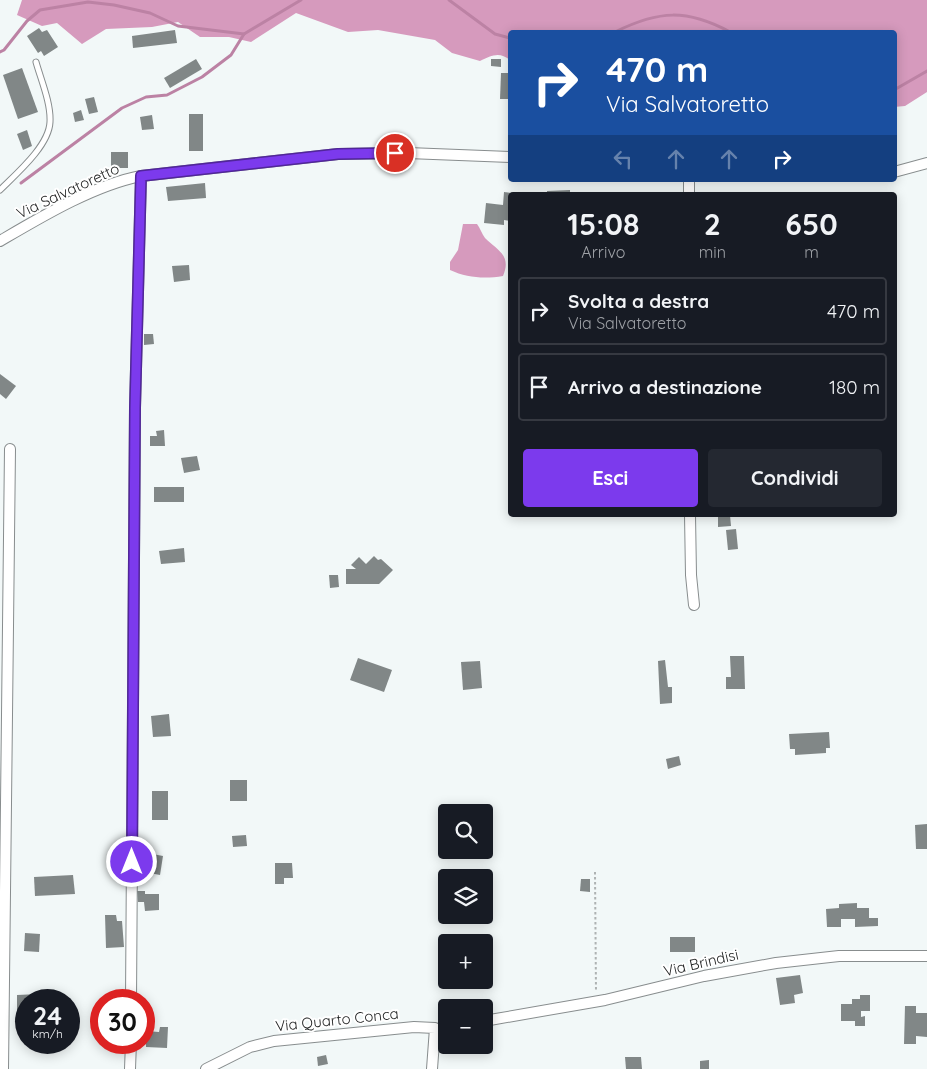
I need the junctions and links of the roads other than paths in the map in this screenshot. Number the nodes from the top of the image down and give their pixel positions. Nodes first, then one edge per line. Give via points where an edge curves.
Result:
1 (36, 62) dead end
2 (508, 156) edge
3 (927, 163) edge
4 (897, 171) edge
5 (141, 176) junction
6 (0, 190) edge
7 (0, 241) edge
8 (10, 449) dead end
9 (690, 517) edge
10 (694, 605) dead end
11 (927, 956) edge
12 (131, 989) edge
13 (493, 1019) edge
14 (438, 1027) edge
15 (435, 1028) junction
16 (130, 1054) edge
17 (3, 1069) edge
18 (130, 1069) edge
19 (206, 1069) edge
20 (432, 1069) edge

1 - 6 lane via 49,113 49,129 34,155
2 - 5 street, Via Salvatoretto via 338,154
3 - 4 street
5 - 7 street, Via Salvatoretto via 86,196
5 - 12 street via 135,418
8 - 17 street
9 - 10 street
11 - 13 street, Via Brindisi via 839,956 776,963 704,976 596,1002
14 - 15 street
15 - 19 street, Via Quarto Conca via 344,1032 274,1041 250,1047
15 - 20 street
16 - 18 street

